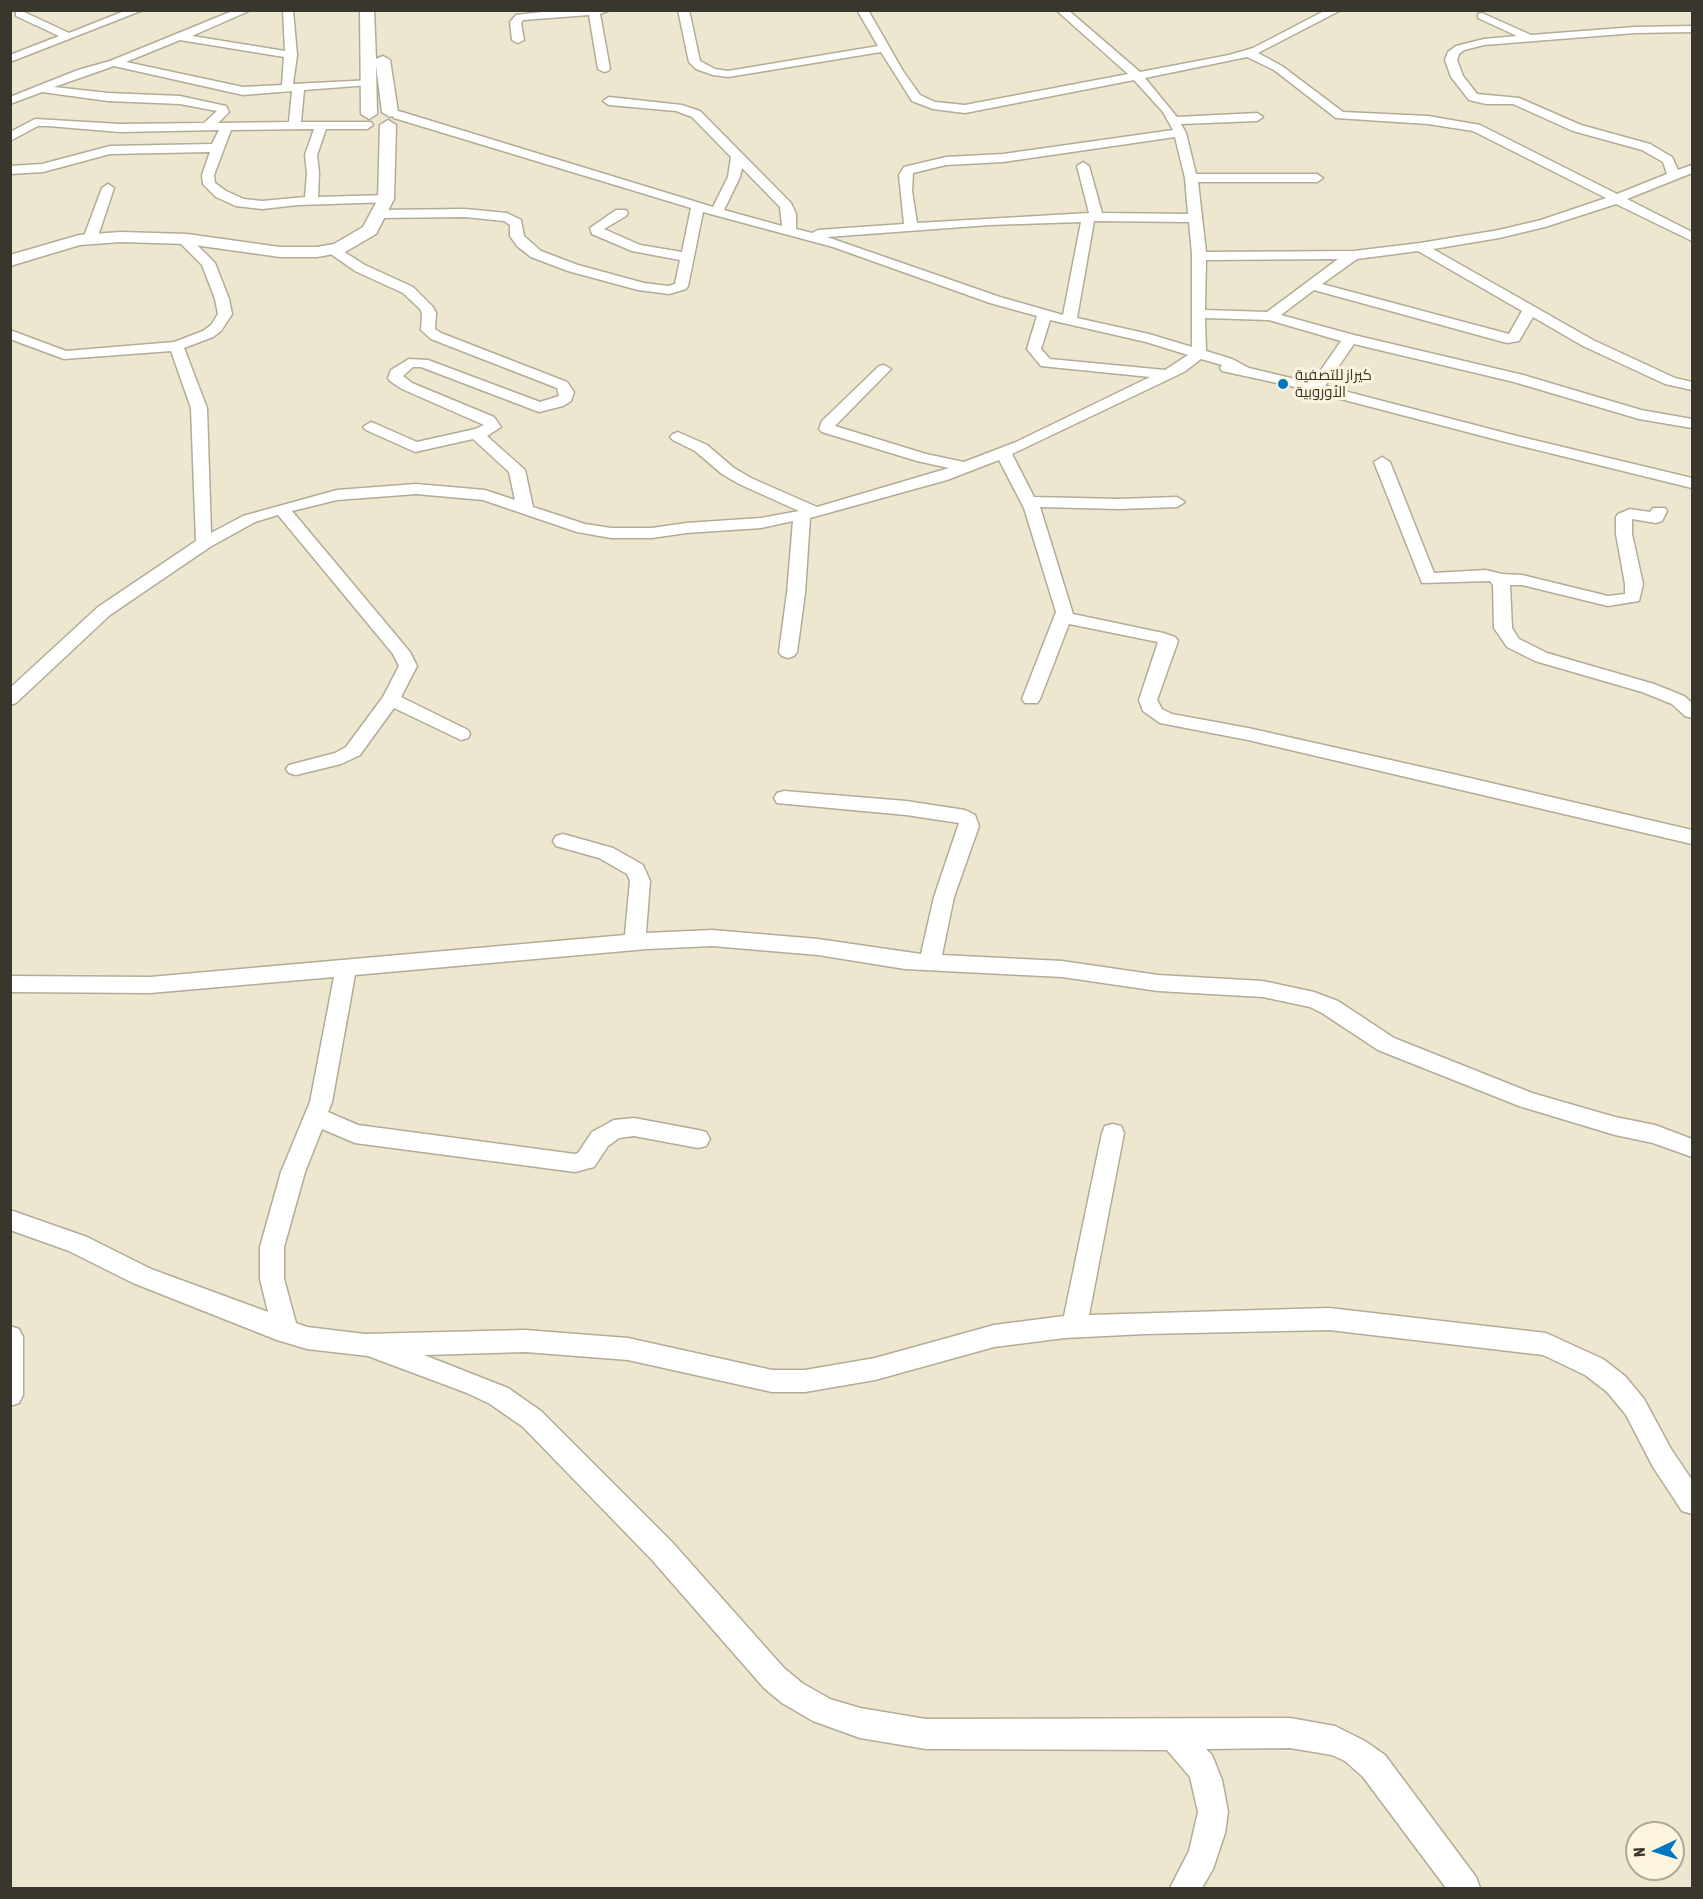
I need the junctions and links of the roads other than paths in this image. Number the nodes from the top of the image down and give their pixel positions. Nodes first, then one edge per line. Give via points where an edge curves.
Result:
1 (138, 10) edge
2 (246, 10) edge
3 (288, 10) edge
4 (367, 10) edge
5 (376, 10) edge
6 (605, 10) edge
7 (683, 10) edge
8 (862, 10) edge
9 (1061, 10) edge
10 (1335, 10) edge
11 (594, 11) edge
12 (20, 14) edge
13 (1683, 15) dead end
14 (1482, 16) dead end
15 (69, 37) junction
16 (178, 37) junction
17 (1530, 37) junction
18 (518, 40) dead end
19 (10, 48) edge
20 (885, 48) junction
21 (27, 53) junction
22 (1249, 53) junction
23 (291, 55) junction
24 (10, 59) edge
25 (114, 63) junction
26 (604, 69) dead end
27 (1136, 75) junction
28 (369, 82) junction
29 (147, 85) junction
30 (293, 89) junction
31 (37, 92) junction
32 (10, 101) edge
33 (609, 101) dead end
34 (10, 109) edge
35 (1257, 117) dead end
36 (380, 120) junction
37 (35, 123) junction
38 (295, 126) junction
39 (327, 126) junction
40 (1177, 127) junction
41 (206, 128) junction
42 (226, 128) junction
43 (10, 137) edge
44 (217, 148) junction
45 (737, 156) junction
46 (1083, 166) dead end
47 (1692, 169) edge
48 (10, 170) edge
49 (1674, 176) junction
50 (1191, 178) junction
51 (1317, 178) dead end
52 (108, 188) dead end
53 (1617, 199) junction
54 (311, 200) junction
55 (381, 205) junction
56 (698, 207) junction
57 (717, 212) junction
58 (621, 213) dead end
59 (1092, 217) junction
60 (1195, 218) junction
61 (911, 226) junction
62 (789, 230) junction
63 (808, 235) junction
64 (1692, 237) edge
65 (90, 239) junction
66 (190, 241) junction
67 (1420, 247) junction
68 (333, 249) junction
69 (1354, 255) junction
70 (1199, 256) junction
71 (686, 257) junction
72 (15, 258) edge
73 (10, 268) edge
74 (1311, 285) junction
75 (1529, 311) junction
76 (1044, 315) junction
77 (1270, 316) junction
78 (1069, 321) junction
79 (1190, 325) junction
80 (10, 334) edge
81 (1350, 339) junction
82 (1154, 342) junction
83 (176, 346) junction
84 (1189, 353) junction
85 (884, 369) dead end
86 (1161, 375) junction
87 (1692, 386) edge
88 (1316, 388) junction
89 (1692, 423) edge
90 (371, 427) dead end
91 (480, 433) junction
92 (678, 437) dead end
93 (1003, 453) junction
94 (1382, 462) dead end
95 (965, 467) junction
96 (1692, 483) edge
97 (1029, 502) junction
98 (1177, 502) dead end
99 (281, 509) junction
100 (525, 509) junction
101 (1659, 511) dead end
102 (809, 513) junction
103 (204, 543) junction
104 (1500, 579) junction
105 (1064, 618) junction
106 (788, 651) dead end
107 (10, 699) edge
108 (391, 699) junction
109 (1030, 699) dead end
110 (1692, 712) edge
111 (461, 734) dead end
112 (296, 769) dead end
113 (784, 798) dead end
114 (1692, 837) edge
115 (563, 841) dead end
116 (635, 943) junction
117 (930, 963) junction
118 (346, 968) junction
119 (10, 984) edge
120 (315, 1116) junction
121 (1113, 1133) dead end
122 (699, 1139) dead end
123 (1692, 1148) edge
124 (12, 1226) edge
125 (1074, 1327) junction
126 (286, 1332) junction
127 (10, 1337) edge
128 (365, 1345) junction
129 (10, 1395) edge
130 (1692, 1502) edge
131 (1174, 1735) junction
132 (1185, 1888) edge
133 (1465, 1888) edge

1 - 15 street
2 - 16 street
3 - 23 street
4 - 28 main road
5 - 36 main road
6 - 11 street
7 - 20 street via 694,62 713,72 728,74
8 - 20 street
9 - 27 street
10 - 22 street
11 - 18 street via 520,17 515,22
11 - 26 street
12 - 15 street
13 - 17 street via 1692,29
14 - 17 street
15 - 21 street
16 - 23 street
16 - 25 street
17 - 49 street via 1460,48 1454,52 1451,67 1473,97 1515,100 1577,128 1646,147 1668,160
19 - 21 street
20 - 27 street via 916,98 959,109
21 - 24 street
22 - 27 street
22 - 53 street via 1278,68 1340,115 1428,120 1476,128
23 - 30 street
25 - 29 street
25 - 31 street
27 - 40 street
28 - 30 street
28 - 36 main road
29 - 30 street
29 - 31 street via 108,97 70,91
29 - 41 street via 222,109
30 - 38 street
31 - 32 street
33 - 45 street via 689,110
34 - 37 street
35 - 40 street
36 - 39 street
36 - 55 main road
36 - 56 street via 437,128
37 - 41 street
37 - 43 street
38 - 39 street
38 - 42 street
39 - 54 street via 311,155
40 - 50 street
40 - 61 street via 1003,158 946,161 908,170 905,175
41 - 42 street
42 - 44 street
44 - 48 street via 110,150 43,168
44 - 54 street via 208,181 221,194 253,205
45 - 57 street via 734,177
45 - 62 street via 786,206
46 - 59 street
47 - 49 street
49 - 53 street
50 - 51 street
50 - 60 street
52 - 65 street
53 - 64 street
53 - 67 street via 1545,223
54 - 55 street
55 - 68 main road via 376,223 362,236
55 - 71 street via 507,217 516,223 522,243 536,254 573,268 660,290 681,286
56 - 57 street
56 - 71 street
57 - 62 street
58 - 71 street via 597,231 637,248
59 - 60 street
59 - 61 street
59 - 78 street
60 - 70 street
61 - 63 street
62 - 63 street
63 - 76 street
65 - 66 main road via 142,236
65 - 72 main road
66 - 68 main road via 280,252
66 - 73 main road via 91,244
66 - 83 street via 208,263 225,316 208,334
67 - 69 street
67 - 75 street
68 - 91 street via 360,268 413,293 429,313 428,330 436,336 547,378 567,392 566,398 558,403 539,407 423,363 410,363 396,373 395,378 407,386 489,420 493,428
69 - 70 street
69 - 74 street
70 - 79 street
74 - 75 street via 1507,339 1514,338
74 - 77 street
75 - 87 street via 1670,381
76 - 78 street
76 - 86 street via 1034,348 1046,363
77 - 79 street
77 - 81 street
78 - 82 street
79 - 82 street
79 - 84 street
80 - 83 street via 64,355
81 - 88 street
81 - 89 street via 1518,378 1640,414
82 - 84 street
82 - 86 street
83 - 103 street via 199,408
84 - 86 street
84 - 88 street via 1221,366
85 - 95 street via 826,429
86 - 93 street
88 - 96 street
90 - 91 street via 415,447
91 - 100 street via 482,441 517,470
92 - 102 street via 701,448 745,481
93 - 95 street
93 - 97 street
94 - 104 street via 1426,576 1431,580 1492,575
95 - 102 street
97 - 98 street
97 - 105 street via 1064,607
99 - 100 street via 337,495 416,489 485,495
99 - 103 street via 249,519
99 - 108 street via 407,658 408,666
100 - 102 street via 583,529 633,534 742,526
101 - 104 street via 1656,518 1630,514 1624,517 1633,597 1608,601 1522,580
102 - 106 street
103 - 107 street via 104,610
104 - 110 street via 1503,628 1514,643 1541,657 1668,695
105 - 109 street
105 - 114 street via 1169,641 1148,700 1155,713 1167,719 1248,734
108 - 111 street
108 - 112 street via 347,756
113 - 117 street via 906,808 968,820 944,897
115 - 116 street via 606,853 636,870 640,881
116 - 117 street via 712,938 754,940
116 - 118 street
117 - 123 street via 1062,969 1158,983 1278,991 1330,1007 1386,1044 1527,1100 1655,1134
118 - 119 street via 150,985
118 - 120 street via 325,1084
120 - 122 street via 355,1134 575,1163 586,1160 600,1139 614,1129 634,1127
120 - 126 street via 282,1204 272,1247 272,1279
121 - 125 street
124 - 126 street via 78,1244 142,1276
125 - 128 street via 994,1336 875,1369 805,1381 772,1381 628,1349 562,1342
125 - 130 street via 1329,1319 1546,1344 1594,1367 1616,1384 1635,1407 1662,1458
126 - 128 street
127 - 129 street
128 - 131 street via 476,1385 532,1419 662,1551 774,1678 792,1694 823,1711 860,1723 926,1734
131 - 132 street via 1201,1766 1213,1812 1202,1858
131 - 133 street via 1290,1733 1313,1735 1345,1746 1374,1766

